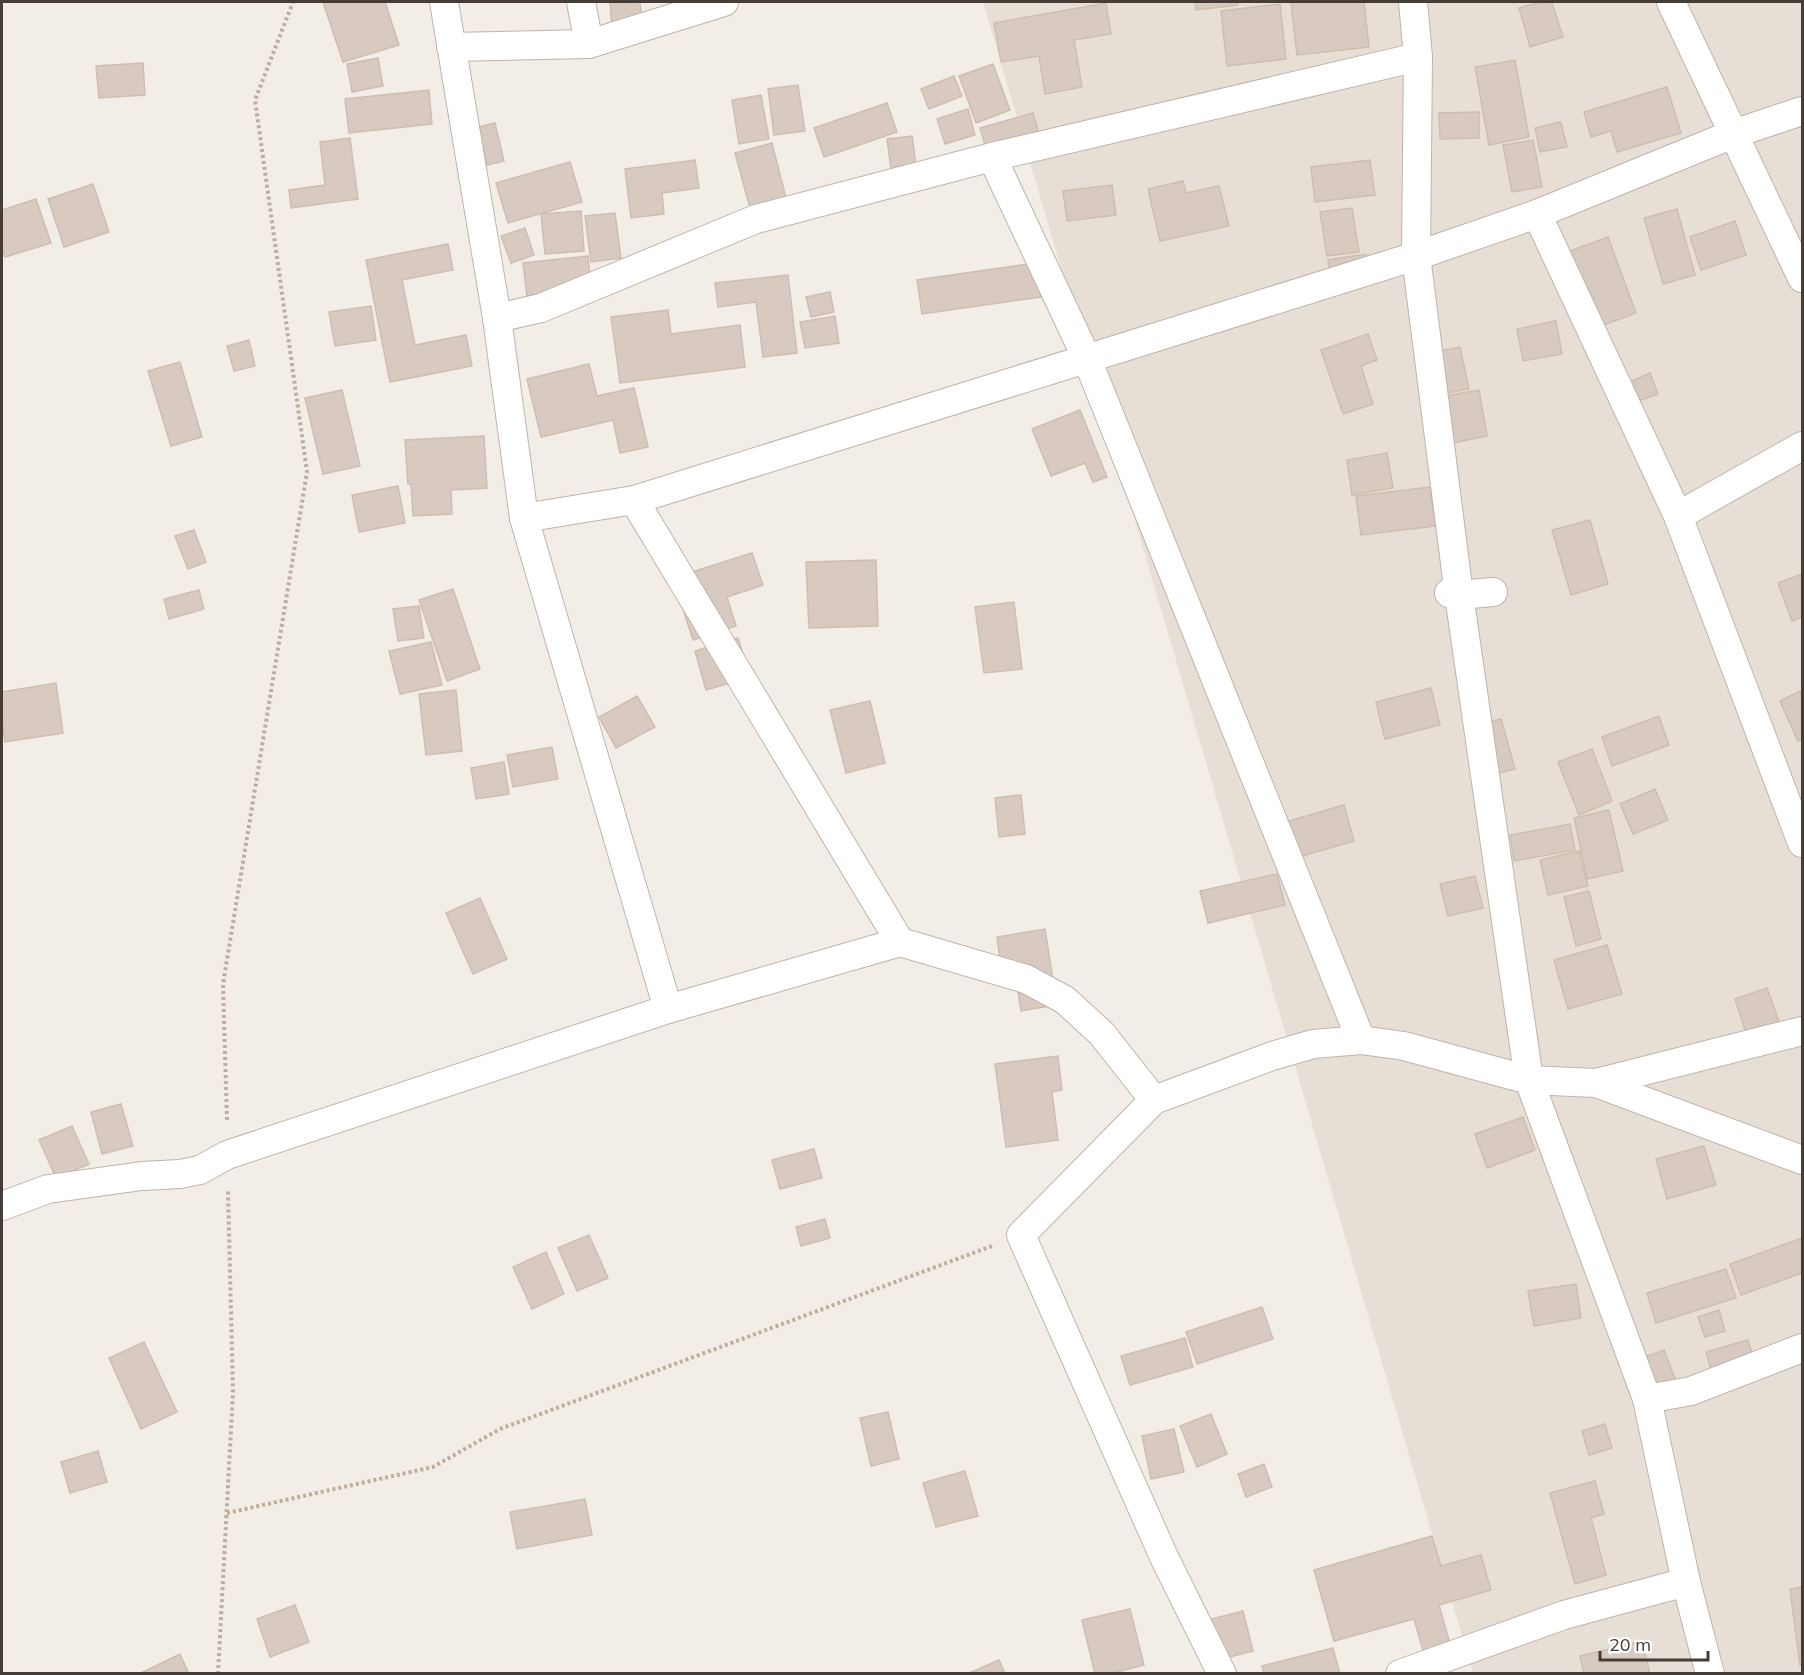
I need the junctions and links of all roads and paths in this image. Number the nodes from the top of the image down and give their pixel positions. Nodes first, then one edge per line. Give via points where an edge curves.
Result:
1 (293, 2) edge
2 (444, 2) edge
3 (581, 2) edge
4 (724, 2) edge
5 (1413, 2) edge
6 (1671, 2) edge
7 (589, 44) junction
8 (451, 47) junction
9 (1418, 57) junction
10 (1803, 111) edge
11 (1734, 134) junction
12 (992, 157) junction
13 (1537, 214) junction
14 (1416, 256) junction
15 (1803, 278) edge
16 (497, 318) junction
17 (1087, 359) junction
18 (1803, 446) edge
19 (634, 500) junction
20 (1678, 516) junction
21 (525, 518) junction
22 (1493, 592) dead end
23 (1454, 594) junction
24 (1803, 843) edge
25 (900, 942) junction
26 (668, 1009) junction
27 (1803, 1031) edge
28 (1361, 1040) junction
29 (1529, 1080) junction
30 (1596, 1083) junction
31 (1155, 1100) junction
32 (227, 1155) junction
33 (1803, 1160) edge
34 (2, 1206) edge
35 (1021, 1235) junction
36 (1803, 1348) edge
37 (1647, 1399) junction
38 (227, 1514) junction
39 (1686, 1582) junction
40 (218, 1674) edge
41 (1222, 1674) edge
42 (1400, 1674) edge
43 (1710, 1674) edge

1 - 32 path via 255,100 307,472 223,984
2 - 8 street
3 - 7 street
4 - 7 street
5 - 9 street
6 - 11 street
7 - 8 street
8 - 16 street
9 - 12 street
9 - 14 street
10 - 11 street
11 - 13 street
11 - 15 street
12 - 16 street via 756,219 541,308
12 - 17 street
13 - 14 street
13 - 20 street
14 - 17 street
14 - 23 street
16 - 21 street
17 - 19 street
17 - 28 street
18 - 20 street
19 - 21 street
19 - 25 street
20 - 24 street
21 - 26 street
22 - 23 street
23 - 29 street
25 - 26 street
25 - 31 street via 1026,979 1065,1000 1102,1034
26 - 32 street
27 - 30 street
28 - 29 street via 1404,1046
28 - 31 street via 1313,1044
29 - 30 street
29 - 37 street
30 - 33 street
31 - 35 street
32 - 34 street via 200,1170 48,1189
32 - 38 path via 233,1392
35 - 38 path via 500,1429 433,1467
35 - 41 street via 1164,1557
36 - 37 street via 1691,1391
37 - 39 street
38 - 40 path
39 - 42 street via 1564,1615
39 - 43 street

